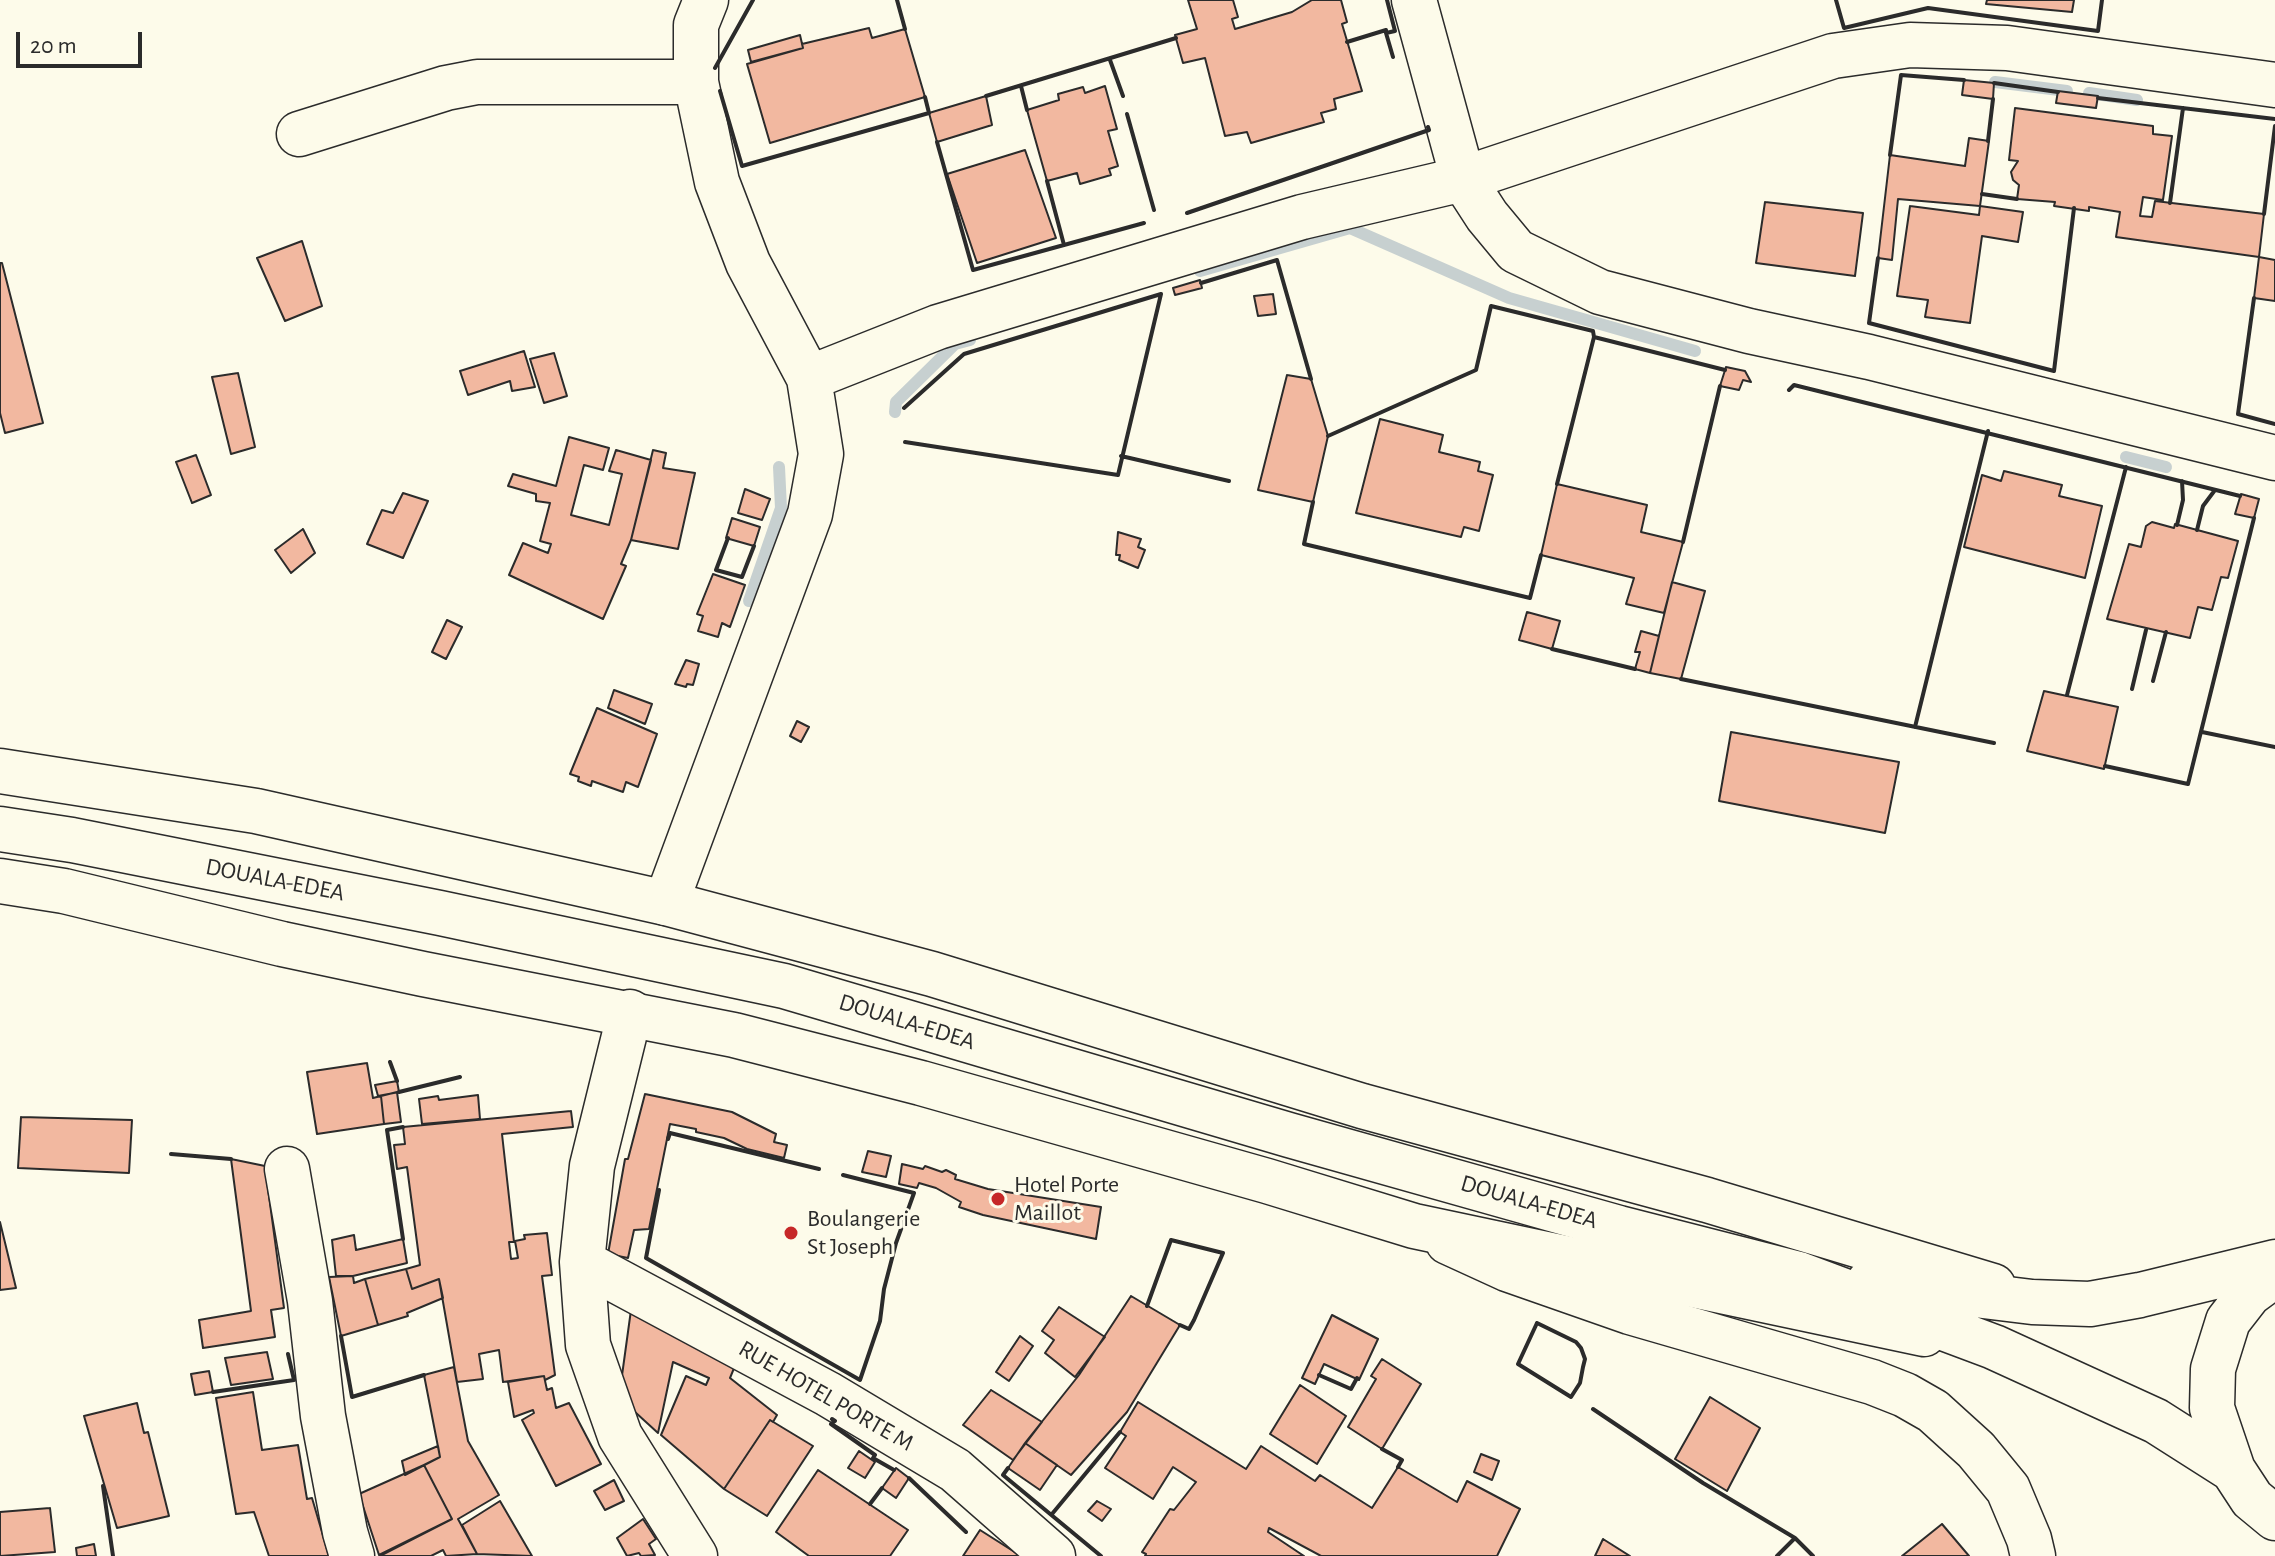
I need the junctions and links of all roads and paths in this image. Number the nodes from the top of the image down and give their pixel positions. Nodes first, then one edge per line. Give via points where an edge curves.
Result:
1 (706, 0) edge
2 (1414, 0) edge
3 (696, 82) junction
4 (2275, 85) edge
5 (299, 134) dead end
6 (1463, 179) junction
7 (809, 378) junction
8 (2275, 458) edge
9 (0, 771) edge
10 (0, 829) edge
11 (0, 881) edge
12 (666, 903) junction
13 (630, 1012) junction
14 (287, 1169) dead end
15 (1414, 1226) junction
16 (582, 1262) junction
17 (2275, 1262) edge
18 (1799, 1274) junction
19 (2275, 1275) edge
20 (2032, 1302) junction
21 (1994, 1347) junction
22 (2233, 1470) junction
23 (2275, 1518) edge
24 (352, 1556) edge
25 (695, 1556) edge
26 (1053, 1556) edge
27 (2033, 1556) edge

1 - 3 main road via 696,25
2 - 6 main road
3 - 5 main road via 477,82
3 - 7 main road via 717,182 748,263
4 - 6 main road via 2007,48 1910,45 1833,56
6 - 7 main road via 1302,217 1074,285 938,327
6 - 8 main road via 1516,251 1600,292
7 - 12 main road via 821,454 810,514
9 - 12 main road via 256,811
10 - 18 main road, DOUALA-EDEA via 784,986 1304,1139
11 - 13 main road via 64,891 395,968
12 - 20 main road via 932,974 1362,1106 1869,1247
13 - 15 main road via 921,1083
13 - 16 main road via 592,1166
14 - 24 main road via 323,1416
15 - 21 main road
15 - 27 main road via 1507,1269 1630,1312 1905,1395 1933,1411 1976,1450 2008,1489
16 - 25 main road via 588,1345 620,1436
16 - 26 main road, RUE HOTEL PORTE M via 828,1394 955,1470
17 - 20 main road via 2090,1304
18 - 20 main road
18 - 21 main road
19 - 22 main road via 2249,1294 2228,1321 2213,1369 2212,1408
21 - 22 main road via 2156,1421
22 - 23 main road via 2252,1499

